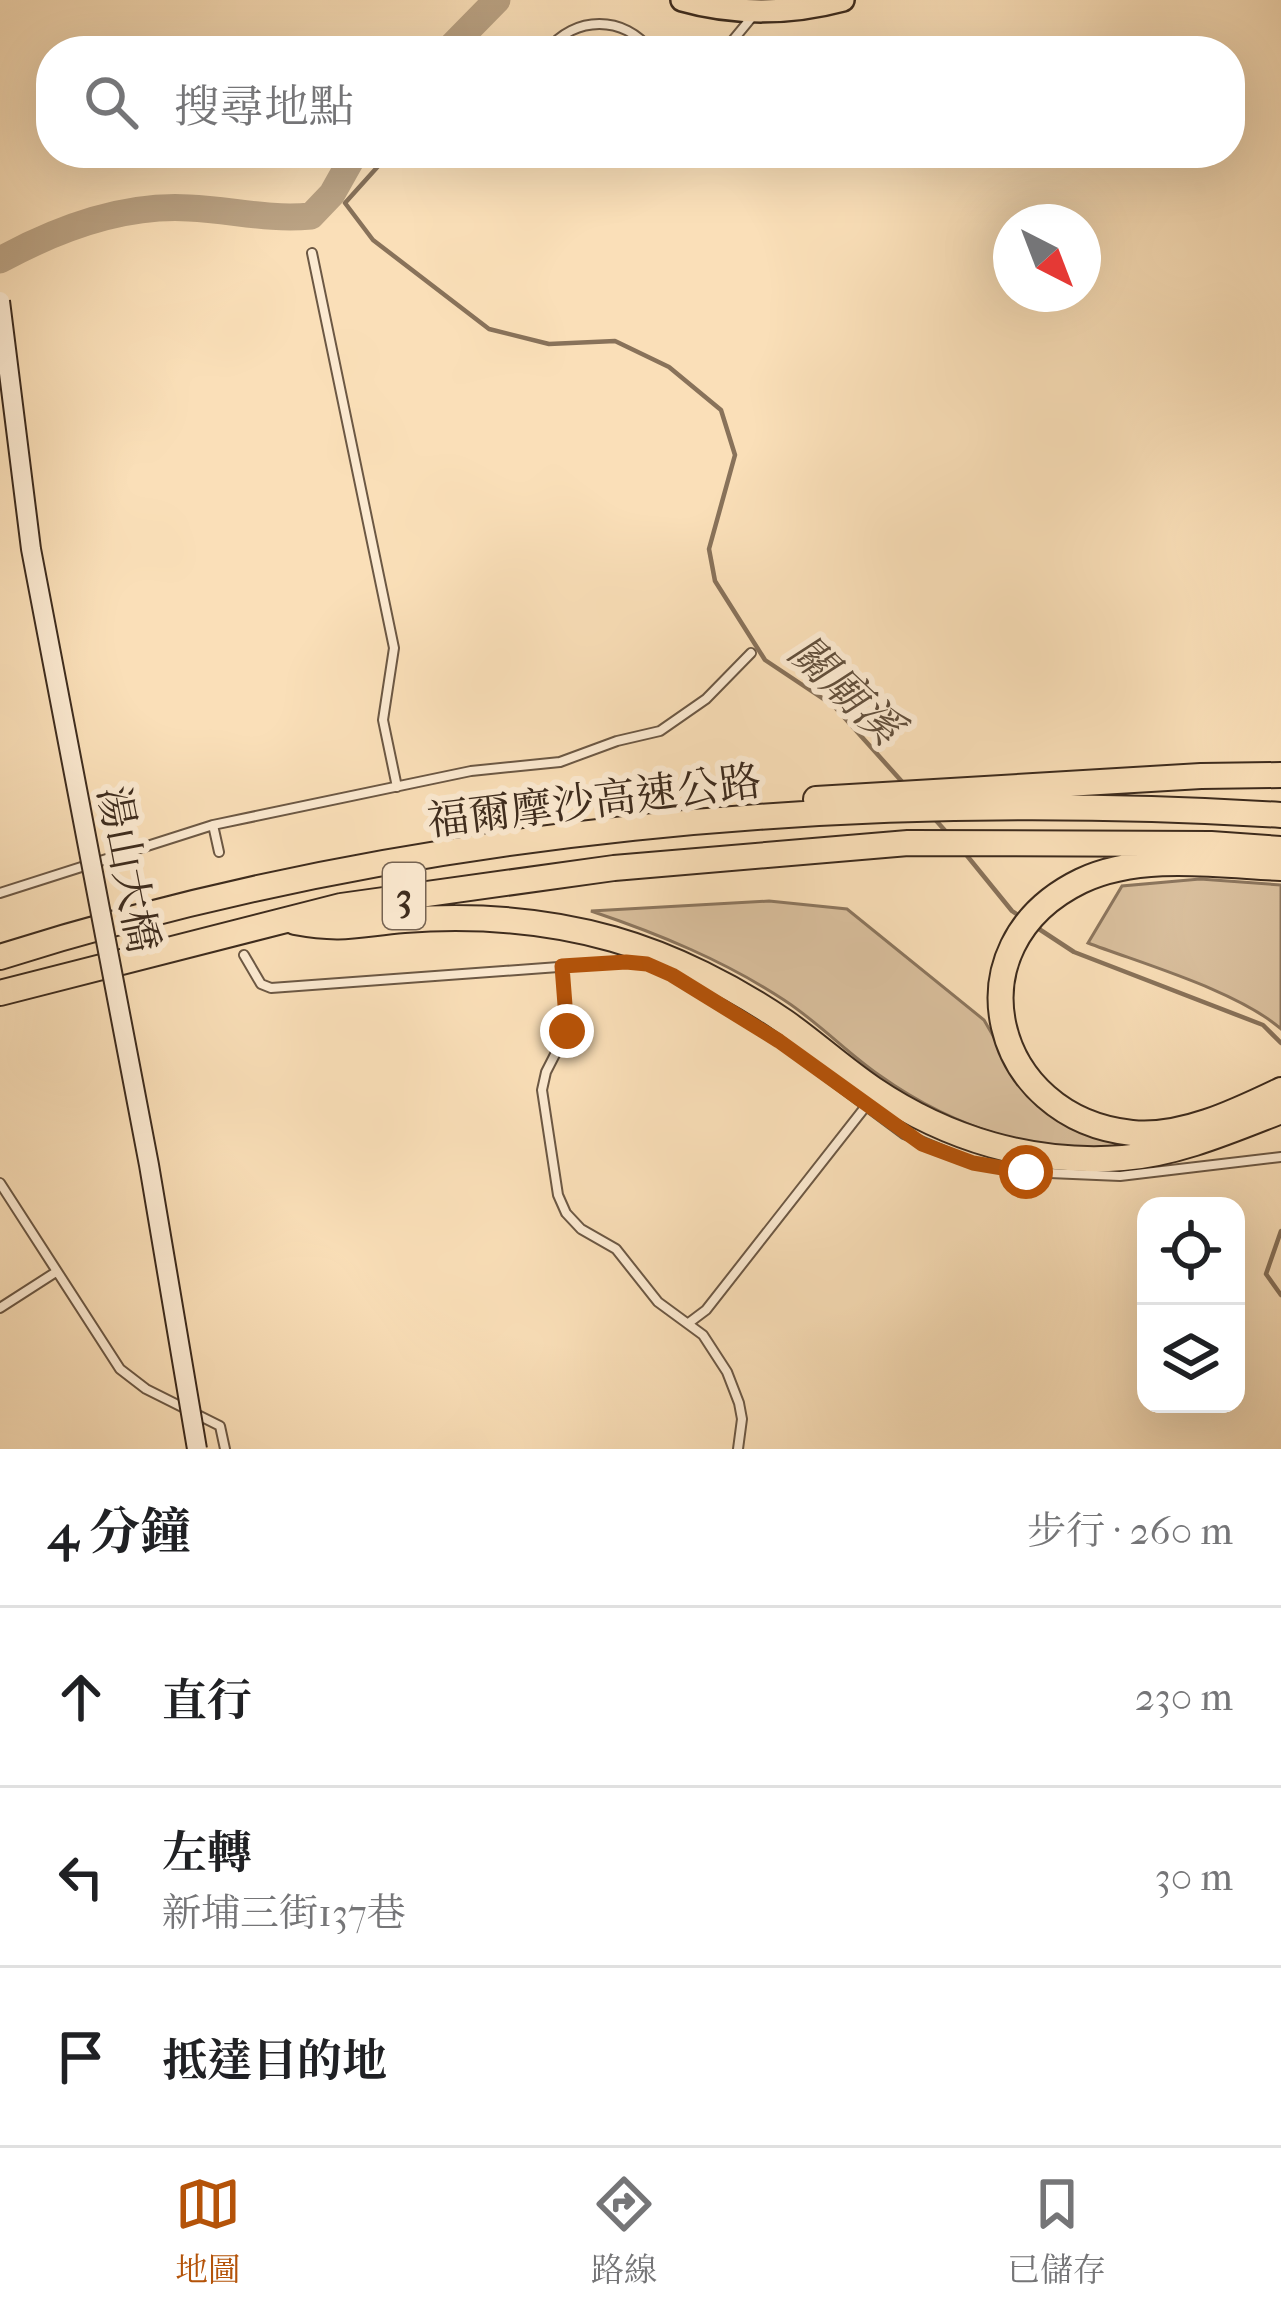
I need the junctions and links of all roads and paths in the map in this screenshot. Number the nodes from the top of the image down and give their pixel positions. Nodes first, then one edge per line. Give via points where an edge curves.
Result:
1 (682, 0) edge
2 (843, 0) edge
3 (756, 11) junction
4 (563, 36) edge
5 (637, 36) edge
6 (736, 36) edge
7 (312, 253) dead end
8 (0, 301) edge
9 (751, 653) dead end
10 (1281, 775) edge
11 (397, 787) junction
12 (1065, 795) junction
13 (1281, 814) edge
14 (213, 825) junction
15 (1281, 850) edge
16 (219, 852) dead end
17 (1281, 868) edge
18 (0, 892) edge
19 (281, 919) junction
20 (244, 955) dead end
21 (0, 957) edge
22 (562, 966) junction
23 (0, 993) edge
24 (1281, 1090) edge
25 (866, 1106) junction
26 (1281, 1112) edge
27 (1281, 1157) edge
28 (0, 1183) edge
29 (56, 1272) junction
30 (0, 1308) edge
31 (690, 1322) junction
32 (197, 1449) edge
33 (225, 1449) edge
34 (737, 1449) edge

1 - 3 main road
2 - 3 main road
3 - 6 lane
4 - 5 lane via 593,24
7 - 11 lane via 394,648 383,719
8 - 32 street, 湯山大橋, bridge via 31,549
9 - 11 lane via 660,731 560,762
10 - 12 highway
11 - 14 lane
12 - 13 highway
12 - 21 highway, 福爾摩沙高速公路 / 3 via 790,808 336,873
14 - 16 lane
14 - 18 lane
15 - 19 highway, 福爾摩沙高速公路 / 3 via 908,843 614,868
17 - 24 highway via 1142,866 1082,880 1028,921 999,995 1010,1051 1071,1118 1137,1134 1178,1130
19 - 23 highway, 福爾摩沙高速公路 / 3
19 - 26 highway via 336,930 502,920 615,939 728,987 913,1112 1025,1154 1126,1158
20 - 22 lane via 271,988
22 - 25 lane via 626,962 672,975
22 - 31 lane via 567,1031 542,1090 558,1196 581,1229 616,1249 658,1302
25 - 27 lane via 922,1144 1026,1172 1120,1176
25 - 31 lane
28 - 29 lane
29 - 30 lane
29 - 33 lane via 120,1370 220,1426
31 - 34 lane via 728,1372 742,1419

